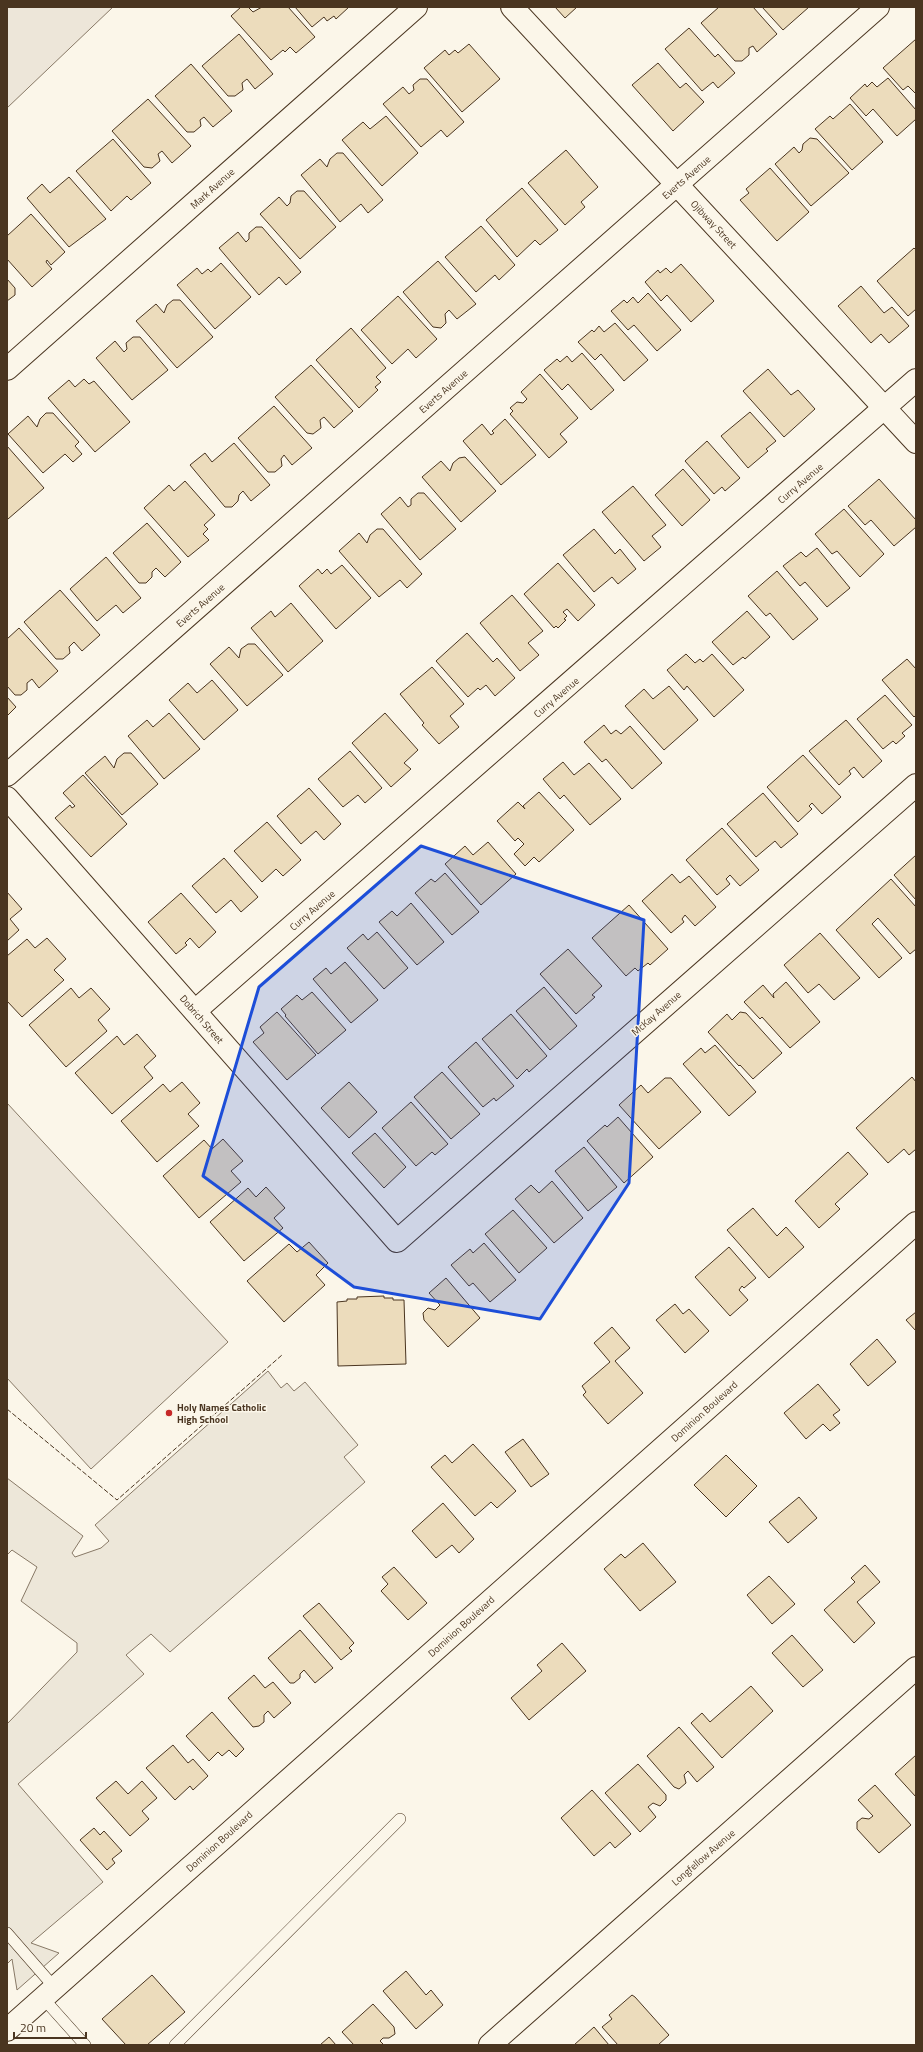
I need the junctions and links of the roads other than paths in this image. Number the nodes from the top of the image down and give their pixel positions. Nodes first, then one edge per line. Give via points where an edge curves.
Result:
1 (416, 7) edge
2 (512, 7) edge
3 (878, 7) edge
4 (677, 184) junction
5 (7, 369) edge
6 (916, 380) edge
7 (885, 408) junction
8 (916, 442) edge
9 (7, 775) edge
10 (916, 785) edge
11 (7, 798) edge
12 (195, 1011) junction
13 (916, 1223) edge
14 (397, 1241) joint
15 (916, 1668) edge
16 (400, 1819) dead end
17 (7, 1933) edge
18 (49, 1993) junction
19 (7, 2030) edge
20 (85, 2045) edge
21 (175, 2045) edge
22 (490, 2045) edge

1 - 5 street, Mark Avenue
2 - 4 street, Ojibway Street
3 - 4 street, Everts Avenue
4 - 7 street, Ojibway Street
4 - 9 street, Everts Avenue
6 - 7 street, Curry Avenue
7 - 8 street, Ojibway Street
7 - 12 street, Curry Avenue
10 - 14 street, McKay Avenue
11 - 12 street, Dobrich Street
12 - 14 street, Dobrich Street
13 - 18 street, Dominion Boulevard
15 - 22 street, Longfellow Avenue
16 - 21 lane
17 - 18 lane
18 - 19 street, Dominion Boulevard
18 - 20 lane

